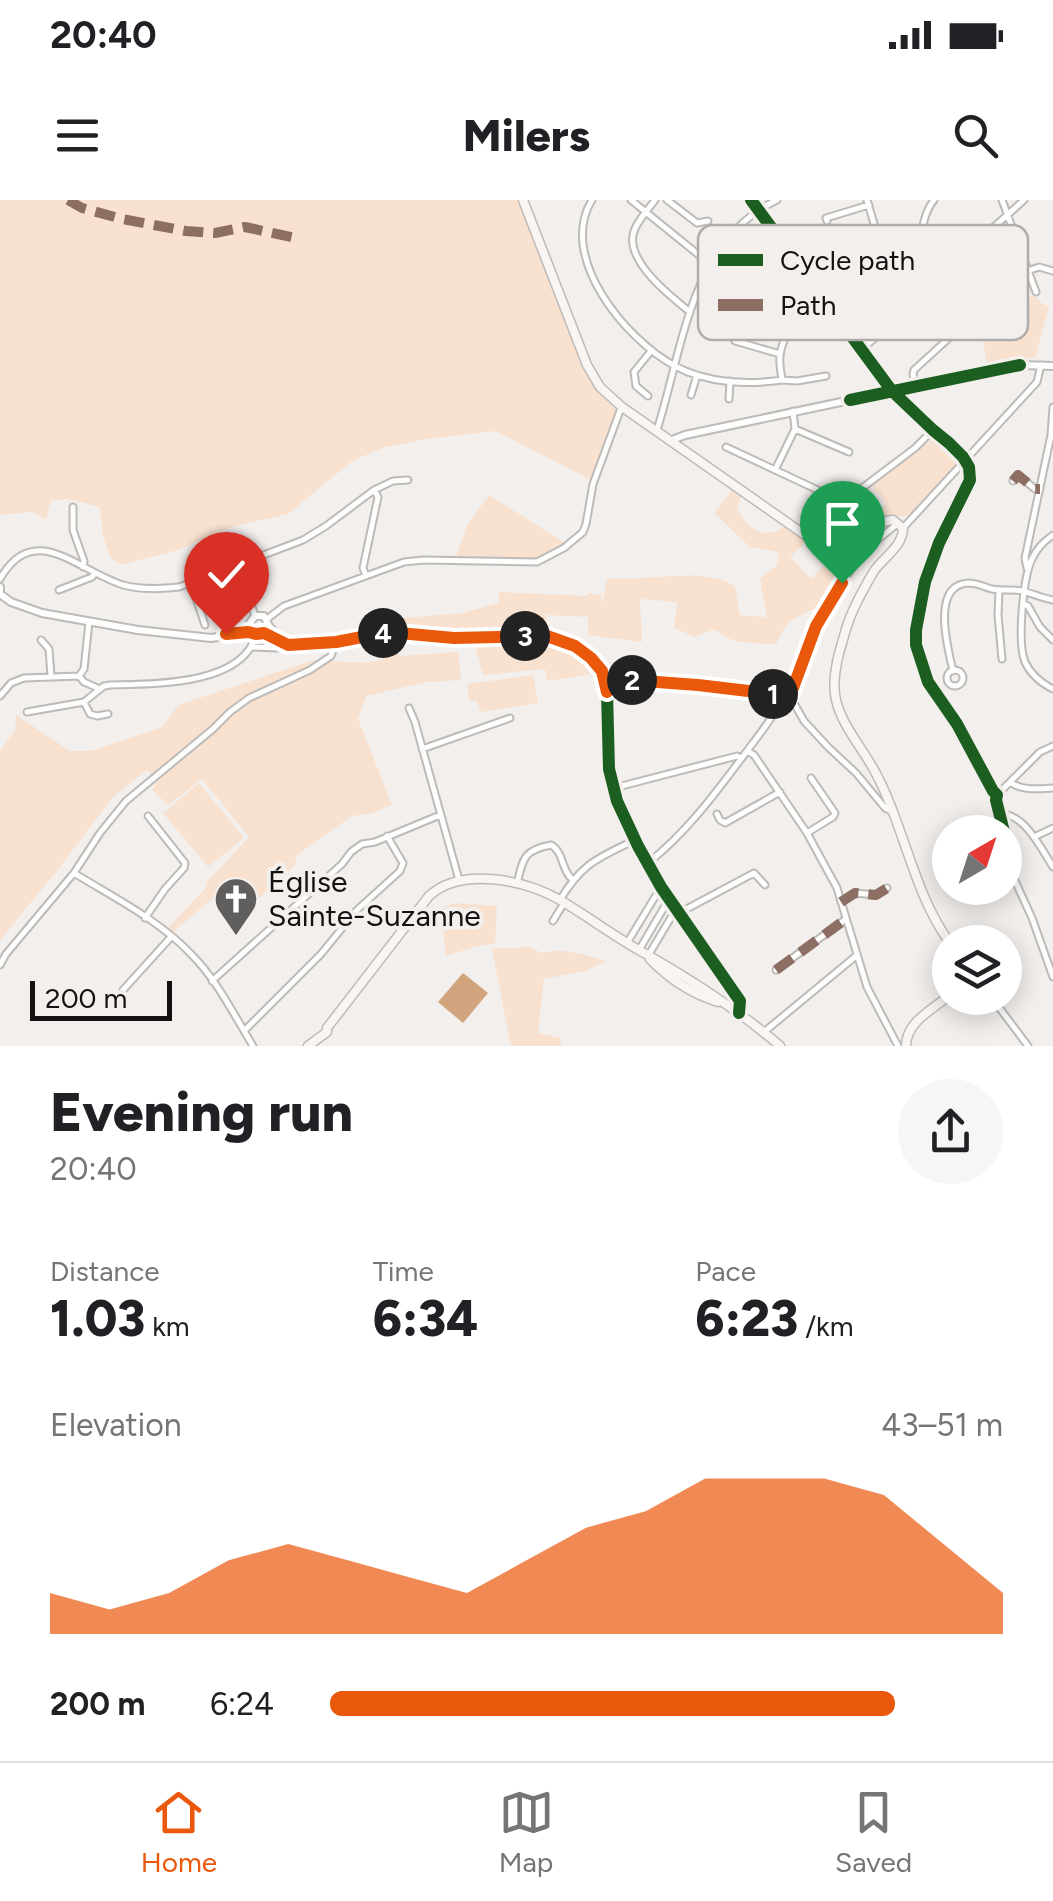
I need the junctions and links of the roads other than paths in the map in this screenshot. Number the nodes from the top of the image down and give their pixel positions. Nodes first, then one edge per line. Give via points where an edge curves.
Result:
1 (523, 200) edge
2 (592, 200) edge
3 (631, 200) edge
4 (655, 200) edge
5 (667, 200) edge
6 (751, 200) edge
7 (777, 200) edge
8 (934, 200) edge
9 (1002, 200) edge
10 (1024, 200) edge
11 (868, 202) edge
12 (759, 210) junction
13 (646, 212) junction
14 (1008, 215) junction
15 (708, 221) dead end
16 (827, 221) dead end
17 (742, 225) edge
18 (770, 225) edge
19 (922, 225) edge
20 (997, 225) edge
21 (1012, 225) edge
22 (698, 254) edge
23 (1028, 270) joint
24 (1053, 271) edge
25 (1036, 292) dead end
26 (698, 293) edge
27 (690, 312) junction
28 (735, 340) edge
29 (786, 340) edge
30 (856, 340) edge
31 (872, 340) edge
32 (947, 340) edge
33 (862, 349) junction
34 (652, 350) junction
35 (780, 354) junction
36 (1041, 365) junction
37 (674, 366) junction
38 (1053, 366) edge
39 (697, 374) junction
40 (826, 376) dead end
41 (730, 380) junction
42 (782, 380) junction
43 (916, 386) junction
44 (892, 392) junction
45 (691, 395) dead end
46 (648, 396) dead end
47 (729, 398) dead end
48 (622, 407) junction
49 (1053, 407) edge
50 (793, 411) junction
51 (795, 429) junction
52 (656, 430) junction
53 (933, 430) junction
54 (672, 440) junction
55 (726, 448) dead end
56 (849, 452) dead end
57 (966, 460) junction
58 (775, 470) junction
59 (408, 480) dead end
60 (1013, 481) dead end
61 (1040, 489) junction
62 (374, 490) junction
63 (846, 501) junction
64 (73, 508) dead end
65 (828, 517) dead end
66 (901, 526) junction
67 (1053, 535) edge
68 (238, 563) junction
69 (83, 567) junction
70 (1027, 571) junction
71 (95, 573) junction
72 (366, 576) junction
73 (0, 578) edge
74 (190, 583) junction
75 (0, 590) edge
76 (59, 590) dead end
77 (999, 590) junction
78 (1025, 592) junction
79 (1053, 600) edge
80 (1024, 604) junction
81 (253, 618) junction
82 (90, 622) junction
83 (205, 626) dead end
84 (262, 629) junction
85 (226, 634) junction
86 (40, 640) dead end
87 (1053, 640) edge
88 (336, 642) junction
89 (288, 645) junction
90 (252, 647) junction
91 (1002, 659) dead end
92 (953, 671) dead end
93 (50, 676) junction
94 (79, 676) junction
95 (100, 689) junction
96 (1053, 690) edge
97 (607, 692) junction
98 (0, 696) edge
99 (787, 696) junction
100 (84, 702) junction
101 (409, 708) dead end
102 (26, 712) dead end
103 (108, 714) dead end
104 (510, 718) dead end
105 (1053, 746) edge
106 (422, 749) junction
107 (748, 751) junction
108 (742, 758) junction
109 (812, 778) dead end
110 (1010, 782) junction
111 (612, 788) junction
112 (1053, 788) edge
113 (780, 792) junction
114 (997, 795) junction
115 (892, 811) junction
116 (717, 814) dead end
117 (1000, 814) joint
118 (440, 815) junction
119 (148, 816) dead end
120 (1053, 828) edge
121 (807, 834) junction
122 (387, 836) junction
123 (1034, 837) junction
124 (635, 840) junction
125 (647, 863) junction
126 (1053, 866) edge
127 (74, 873) junction
128 (572, 879) junction
129 (458, 880) junction
130 (517, 884) junction
131 (765, 886) dead end
132 (661, 887) junction
133 (887, 888) dead end
134 (1022, 896) edge
135 (669, 899) junction
136 (562, 901) junction
137 (841, 902) junction
138 (678, 911) junction
139 (146, 918) junction
140 (846, 919) junction
141 (553, 920) dead end
142 (940, 925) edge
143 (172, 936) junction
144 (627, 942) junction
145 (643, 953) junction
146 (856, 956) junction
147 (0, 965) edge
148 (776, 970) dead end
149 (1053, 977) edge
150 (212, 981) junction
151 (123, 990) dead end
152 (932, 1010) edge
153 (739, 1013) junction
154 (1005, 1015) edge
155 (244, 1031) junction
156 (764, 1032) junction
157 (253, 1046) edge
158 (305, 1046) edge
159 (780, 1046) edge
160 (898, 1046) edge
161 (906, 1046) edge
162 (1028, 1046) edge

1 - 48 main road via 587,366
2 - 34 street via 582,236 595,282 616,316
3 - 13 street
4 - 13 street
5 - 15 street via 696,222
6 - 12 street
7 - 12 street
8 - 19 street
9 - 14 street
10 - 14 street
11 - 16 street
12 - 17 street
12 - 18 street
13 - 22 street
13 - 27 street via 632,238 639,258 654,283
14 - 20 street
14 - 21 street
23 - 24 street
23 - 25 street
26 - 27 street
27 - 37 street
28 - 35 street
29 - 35 street
30 - 33 street
31 - 33 street
32 - 43 street via 914,370
33 - 44 street
34 - 37 street
34 - 46 street via 634,372 636,386
35 - 42 street
36 - 38 street
36 - 43 street
36 - 57 street via 1037,382
37 - 39 street
37 - 52 street
39 - 41 street
39 - 45 street
40 - 42 street
41 - 42 street
41 - 47 street
43 - 44 street
44 - 50 street
44 - 53 street
48 - 52 main road
48 - 72 street via 583,532 564,548 537,562 423,560
49 - 61 street
50 - 51 street
50 - 54 street
51 - 56 street
51 - 58 street
52 - 54 main road
53 - 57 street
53 - 63 street
54 - 66 main road via 818,544 844,544 882,521
55 - 58 street
57 - 66 street
57 - 114 street via 970,480 925,582 916,646 928,682
58 - 63 street
59 - 62 street
60 - 61 street via 1018,475
61 - 70 street
62 - 68 street via 302,540
62 - 72 street
63 - 65 street
64 - 69 street
66 - 99 street via 869,546 825,608
66 - 115 main road via 900,542 875,570 848,622 834,691
67 - 70 street
68 - 74 street
68 - 81 street
69 - 71 street
69 - 73 street via 28,551
70 - 78 street
71 - 74 street via 140,588
71 - 76 street
72 - 84 street via 284,606
74 - 83 street
75 - 82 street via 10,602
77 - 78 street
77 - 91 street
77 - 92 street via 967,583 950,593 944,632
78 - 79 street
78 - 80 street
80 - 87 street
80 - 96 street via 1026,662
81 - 84 street
81 - 84 street via 260,615
81 - 85 street
82 - 85 street via 200,638
82 - 94 street
84 - 85 street
84 - 89 street
84 - 90 street
86 - 93 street via 49,650
88 - 89 street
88 - 97 street via 388,632 547,636 591,658
88 - 127 street via 331,656 310,670 230,712 126,801
89 - 90 street
90 - 95 street via 210,674
93 - 94 street
93 - 98 street via 16,680
94 - 95 street
95 - 100 street
97 - 99 street via 616,679
97 - 111 street
99 - 107 street
99 - 115 street
100 - 102 street
100 - 103 street via 90,714
101 - 106 street
104 - 106 street
105 - 110 street
106 - 118 street
107 - 108 street
107 - 113 street
108 - 111 street
108 - 125 street
109 - 121 street via 835,813
110 - 112 street
110 - 114 street
111 - 124 street
113 - 116 street via 726,824
113 - 121 street
114 - 117 street
115 - 142 main road
117 - 123 street via 1012,816
118 - 122 street
118 - 129 street
119 - 139 street via 184,868
120 - 123 street
121 - 137 street
122 - 150 street via 356,848
122 - 155 street via 403,863 400,870
123 - 126 street
124 - 125 street
124 - 128 street
125 - 132 street
127 - 139 street
127 - 147 street
128 - 130 street via 551,845 528,852
128 - 136 street
129 - 130 main road
129 - 158 main road via 419,906 326,1032
130 - 136 main road
131 - 138 street via 754,874
132 - 135 street
132 - 144 street
133 - 137 street via 876,895 855,892
134 - 149 street
135 - 138 street
135 - 145 street
136 - 141 street
136 - 144 main road
137 - 140 street
138 - 145 street
138 - 153 street via 740,1001
139 - 143 street
140 - 146 street
140 - 148 street
143 - 150 street
143 - 151 street
144 - 145 main road
145 - 153 main road via 682,985
146 - 156 street
146 - 160 street
150 - 155 street
152 - 161 main road via 912,1026
153 - 156 main road
154 - 162 street
155 - 157 street
156 - 159 main road

